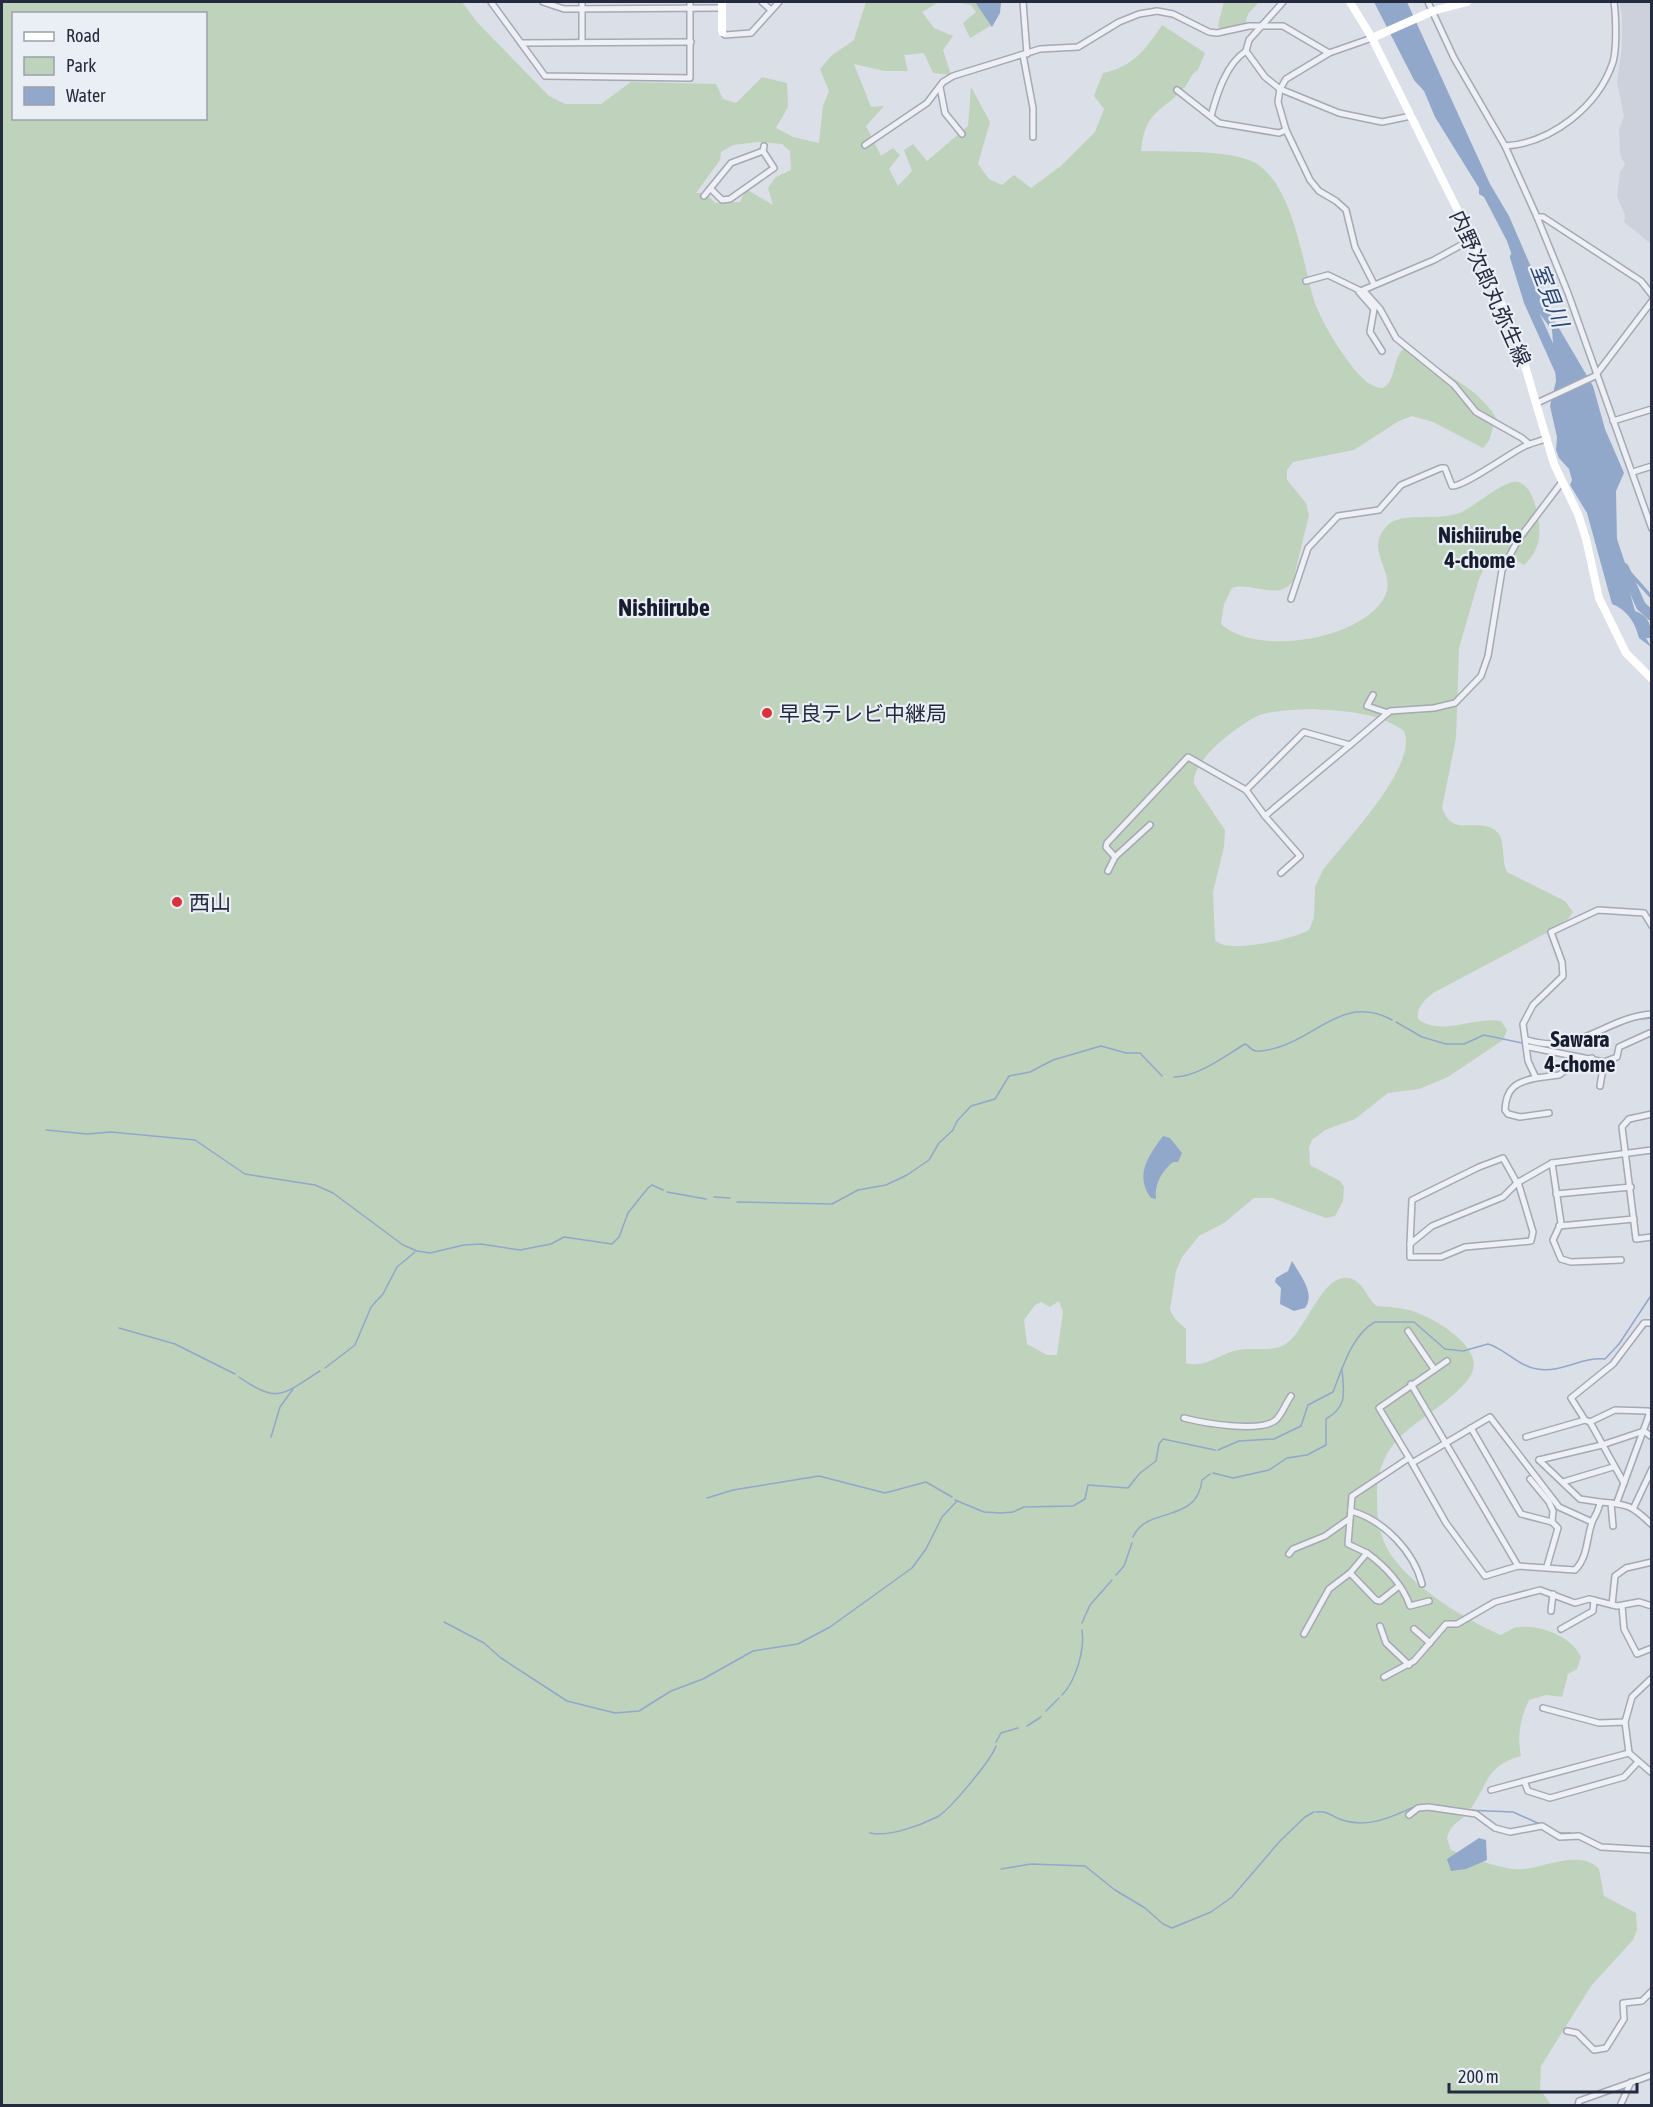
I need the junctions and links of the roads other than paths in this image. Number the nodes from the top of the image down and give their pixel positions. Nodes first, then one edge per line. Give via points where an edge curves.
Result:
1 (491, 2) edge
2 (543, 2) edge
3 (582, 2) edge
4 (690, 2) edge
5 (762, 2) edge
6 (778, 2) edge
7 (1023, 2) edge
8 (1282, 2) edge
9 (1350, 2) edge
10 (1428, 2) edge
11 (1467, 2) edge
12 (1614, 2) edge
13 (722, 5) edge
14 (582, 9) junction
15 (690, 9) junction
16 (771, 10) junction
17 (1430, 12) junction
18 (1263, 25) junction
19 (722, 32) joint
20 (1376, 37) junction
21 (582, 42) junction
22 (691, 42) junction
23 (521, 43) junction
24 (1246, 51) junction
25 (1329, 53) junction
26 (1025, 54) junction
27 (940, 87) junction
28 (1280, 89) junction
29 (1177, 90) dead end
30 (1211, 116) junction
31 (1411, 116) junction
32 (1286, 130) junction
33 (962, 134) dead end
34 (1033, 137) dead end
35 (866, 145) dead end
36 (1504, 146) junction
37 (711, 189) junction
38 (704, 196) dead end
39 (1537, 217) junction
40 (1472, 239) junction
41 (1306, 281) dead end
42 (1374, 284) junction
43 (1361, 291) junction
44 (1652, 295) edge
45 (1652, 301) edge
46 (1382, 351) dead end
47 (1596, 374) junction
48 (1539, 402) junction
49 (1652, 409) edge
50 (1613, 421) junction
51 (1545, 439) junction
52 (1529, 444) junction
53 (1652, 466) edge
54 (1633, 472) junction
55 (1562, 482) junction
56 (1652, 529) edge
57 (1291, 599) dead end
58 (1652, 679) edge
59 (1373, 695) dead end
60 (1388, 713) junction
61 (1350, 745) junction
62 (1246, 790) junction
63 (1265, 816) junction
64 (1150, 825) dead end
65 (1115, 857) junction
66 (1108, 871) dead end
67 (1281, 873) dead end
68 (1652, 926) edge
69 (1652, 1014) edge
70 (1652, 1032) edge
71 (1527, 1040) junction
72 (1528, 1047) junction
73 (1592, 1058) junction
74 (1604, 1062) junction
75 (1536, 1078) junction
76 (1600, 1086) dead end
77 (1549, 1113) dead end
78 (1652, 1114) edge
79 (1652, 1150) edge
80 (1626, 1154) junction
81 (1552, 1163) junction
82 (1518, 1182) junction
83 (1631, 1187) junction
84 (1556, 1194) junction
85 (1634, 1219) junction
86 (1559, 1226) junction
87 (1652, 1237) edge
88 (1410, 1244) junction
89 (1621, 1260) dead end
90 (1652, 1323) edge
91 (1408, 1330) dead end
92 (1446, 1361) dead end
93 (1434, 1369) junction
94 (1411, 1384) junction
95 (1290, 1396) dead end
96 (1184, 1418) dead end
97 (1588, 1421) junction
98 (1471, 1428) junction
99 (1644, 1431) junction
100 (1526, 1437) dead end
101 (1652, 1437) edge
102 (1446, 1443) junction
103 (1602, 1445) junction
104 (1410, 1460) junction
105 (1613, 1467) junction
106 (1652, 1469) edge
107 (1530, 1479) dead end
108 (1563, 1482) junction
109 (1624, 1483) junction
110 (1600, 1502) junction
111 (1614, 1503) junction
112 (1634, 1508) junction
113 (1351, 1510) junction
114 (1350, 1519) junction
115 (1552, 1522) junction
116 (1592, 1522) junction
117 (1652, 1525) edge
118 (1613, 1526) dead end
119 (1367, 1553) junction
120 (1289, 1554) dead end
121 (1652, 1562) edge
122 (1518, 1566) junction
123 (1547, 1566) junction
124 (1350, 1573) junction
125 (1422, 1584) dead end
126 (1399, 1586) junction
127 (1553, 1594) junction
128 (1594, 1600) junction
129 (1429, 1601) dead end
130 (1612, 1605) junction
131 (1622, 1606) junction
132 (1652, 1606) edge
133 (1551, 1611) dead end
134 (1380, 1626) dead end
135 (1414, 1629) dead end
136 (1561, 1629) dead end
137 (1304, 1634) dead end
138 (1430, 1643) junction
139 (1652, 1648) edge
140 (1409, 1665) junction
141 (1384, 1677) dead end
142 (1652, 1678) edge
143 (1543, 1708) dead end
144 (1625, 1722) junction
145 (1629, 1753) junction
146 (1638, 1762) junction
147 (1652, 1773) edge
148 (1524, 1781) junction
149 (1491, 1790) dead end
150 (1409, 1815) dead end
151 (1652, 1850) edge
152 (1652, 1991) edge
153 (1567, 2031) dead end
154 (1652, 2075) edge
155 (1631, 2082) junction
156 (1578, 2106) edge
157 (1620, 2106) edge

1 - 23 street
2 - 14 street via 557,8
3 - 14 street
4 - 15 street
5 - 16 street
6 - 16 street
7 - 26 street
8 - 18 street
9 - 20 main road, 内野次郎丸弥生線
10 - 17 street
11 - 17 main road
12 - 36 street via 1614,59 1605,80 1560,129 1542,139
13 - 15 street
13 - 19 main road
14 - 15 street
14 - 21 street
15 - 22 street
16 - 19 street via 751,33
17 - 20 main road
17 - 36 street
18 - 24 street via 1249,40
18 - 25 street via 1284,26
18 - 26 street via 1209,32 1173,14 1148,12 1119,22 1077,47 1046,48
20 - 25 street
20 - 31 main road, 内野次郎丸弥生線
21 - 22 street
21 - 23 street
22 - 23 street via 690,78 545,75
24 - 28 street via 1265,77
24 - 30 street via 1217,92
25 - 28 street via 1286,79
26 - 27 street via 967,71
26 - 34 street
27 - 33 street via 945,113
27 - 35 street via 927,103
28 - 31 street via 1338,113 1382,123
28 - 32 street via 1278,102
29 - 30 street
30 - 32 street via 1219,123 1279,133
31 - 40 main road, 内野次郎丸弥生線
32 - 42 street via 1319,191 1346,210 1354,247
36 - 39 street
37 - 37 street via 722,200 730,200 774,168 763,148 731,163
37 - 38 street
39 - 44 street via 1641,281
39 - 47 street
40 - 42 street via 1434,260
40 - 48 main road, 内野次郎丸弥生線 via 1517,339
41 - 43 street via 1328,275
42 - 43 street
43 - 46 street via 1374,309 1370,332
43 - 52 street via 1380,309 1396,338 1454,385 1476,412
45 - 47 street
47 - 48 street
47 - 50 street
48 - 51 main road, 内野次郎丸弥生線
49 - 50 street
50 - 54 street
51 - 52 street
51 - 55 main road, 内野次郎丸弥生線
52 - 57 street via 1460,486 1452,486 1445,468 1441,468 1401,485 1379,510 1338,516 1308,548
53 - 54 street
54 - 56 street
55 - 58 main road, 内野次郎丸弥生線 via 1586,539 1599,598 1626,653
55 - 60 street via 1518,540 1502,570 1481,676 1455,703
59 - 60 street via 1366,706
60 - 61 street
61 - 62 street via 1304,732
61 - 63 street
62 - 63 street
62 - 65 street via 1188,757 1107,843 1106,848
63 - 67 street via 1300,856
64 - 65 street
65 - 66 street
68 - 71 street via 1644,913 1598,910 1551,932 1563,976 1527,1013 1523,1030
69 - 71 street via 1638,1015 1580,1041 1550,1044
70 - 74 street via 1619,1047 1617,1057
71 - 72 street
72 - 73 street
72 - 75 street via 1528,1061
73 - 74 street
73 - 75 street via 1575,1063 1560,1075
74 - 76 street
75 - 77 street via 1511,1087 1505,1110 1520,1117
78 - 80 street via 1629,1119 1622,1127
79 - 80 street
80 - 81 street
80 - 83 street
81 - 82 street
81 - 84 street
82 - 88 street via 1503,1197 1432,1226
82 - 88 street via 1503,1158 1416,1197 1410,1205
82 - 88 street via 1533,1232 1531,1241 1465,1247 1441,1257 1410,1257
83 - 84 street
83 - 85 street
84 - 86 street
85 - 86 street
85 - 87 street via 1636,1239
86 - 89 street via 1553,1240 1561,1259
90 - 97 street via 1644,1323 1613,1364 1571,1398
91 - 93 street
92 - 93 street
93 - 94 street
94 - 102 street
94 - 104 street via 1378,1408
95 - 96 street via 1275,1421 1268,1423 1224,1427
97 - 99 street via 1615,1410 1648,1411
97 - 100 street
97 - 103 street
98 - 102 street
98 - 115 street via 1521,1514
98 - 116 street via 1490,1417 1559,1507
99 - 101 street
99 - 103 street
99 - 109 street
102 - 104 street
102 - 122 street
103 - 105 street
103 - 108 street via 1539,1460
104 - 113 street via 1352,1496
104 - 122 street via 1446,1522 1485,1576
105 - 108 street
105 - 109 street
106 - 112 street
107 - 115 street via 1549,1502
108 - 110 street via 1580,1499
109 - 111 street
110 - 111 street
110 - 116 street
111 - 112 street
111 - 118 street
112 - 117 street
113 - 114 street
113 - 125 street via 1370,1520 1409,1553 1418,1566
114 - 119 street via 1348,1544
114 - 120 street
115 - 123 street via 1558,1528
116 - 123 street via 1580,1566 1569,1570
119 - 124 street
119 - 126 street
121 - 130 street via 1626,1568 1615,1576
122 - 123 street
124 - 126 street via 1376,1600
124 - 137 street via 1329,1589
126 - 129 street via 1410,1606
127 - 128 street via 1575,1603
127 - 133 street
127 - 138 street via 1540,1590 1495,1602 1458,1624 1446,1624
128 - 130 street
128 - 136 street via 1593,1611
130 - 131 street
131 - 132 street via 1640,1602
131 - 139 street via 1624,1629 1637,1654
134 - 140 street via 1386,1643
135 - 138 street
138 - 140 street
140 - 141 street
142 - 144 street via 1635,1691
143 - 144 street via 1599,1723
144 - 145 street
145 - 146 street
145 - 148 street
146 - 147 street
146 - 148 street via 1624,1777 1550,1798 1528,1791
148 - 149 street
150 - 151 street via 1428,1807 1476,1814 1502,1830 1518,1832 1542,1826 1560,1837 1580,1836 1601,1847
152 - 153 street via 1642,2001 1623,2004 1624,2019 1606,2048 1594,2050 1577,2033
154 - 155 street
155 - 156 street via 1579,2101
155 - 157 street

